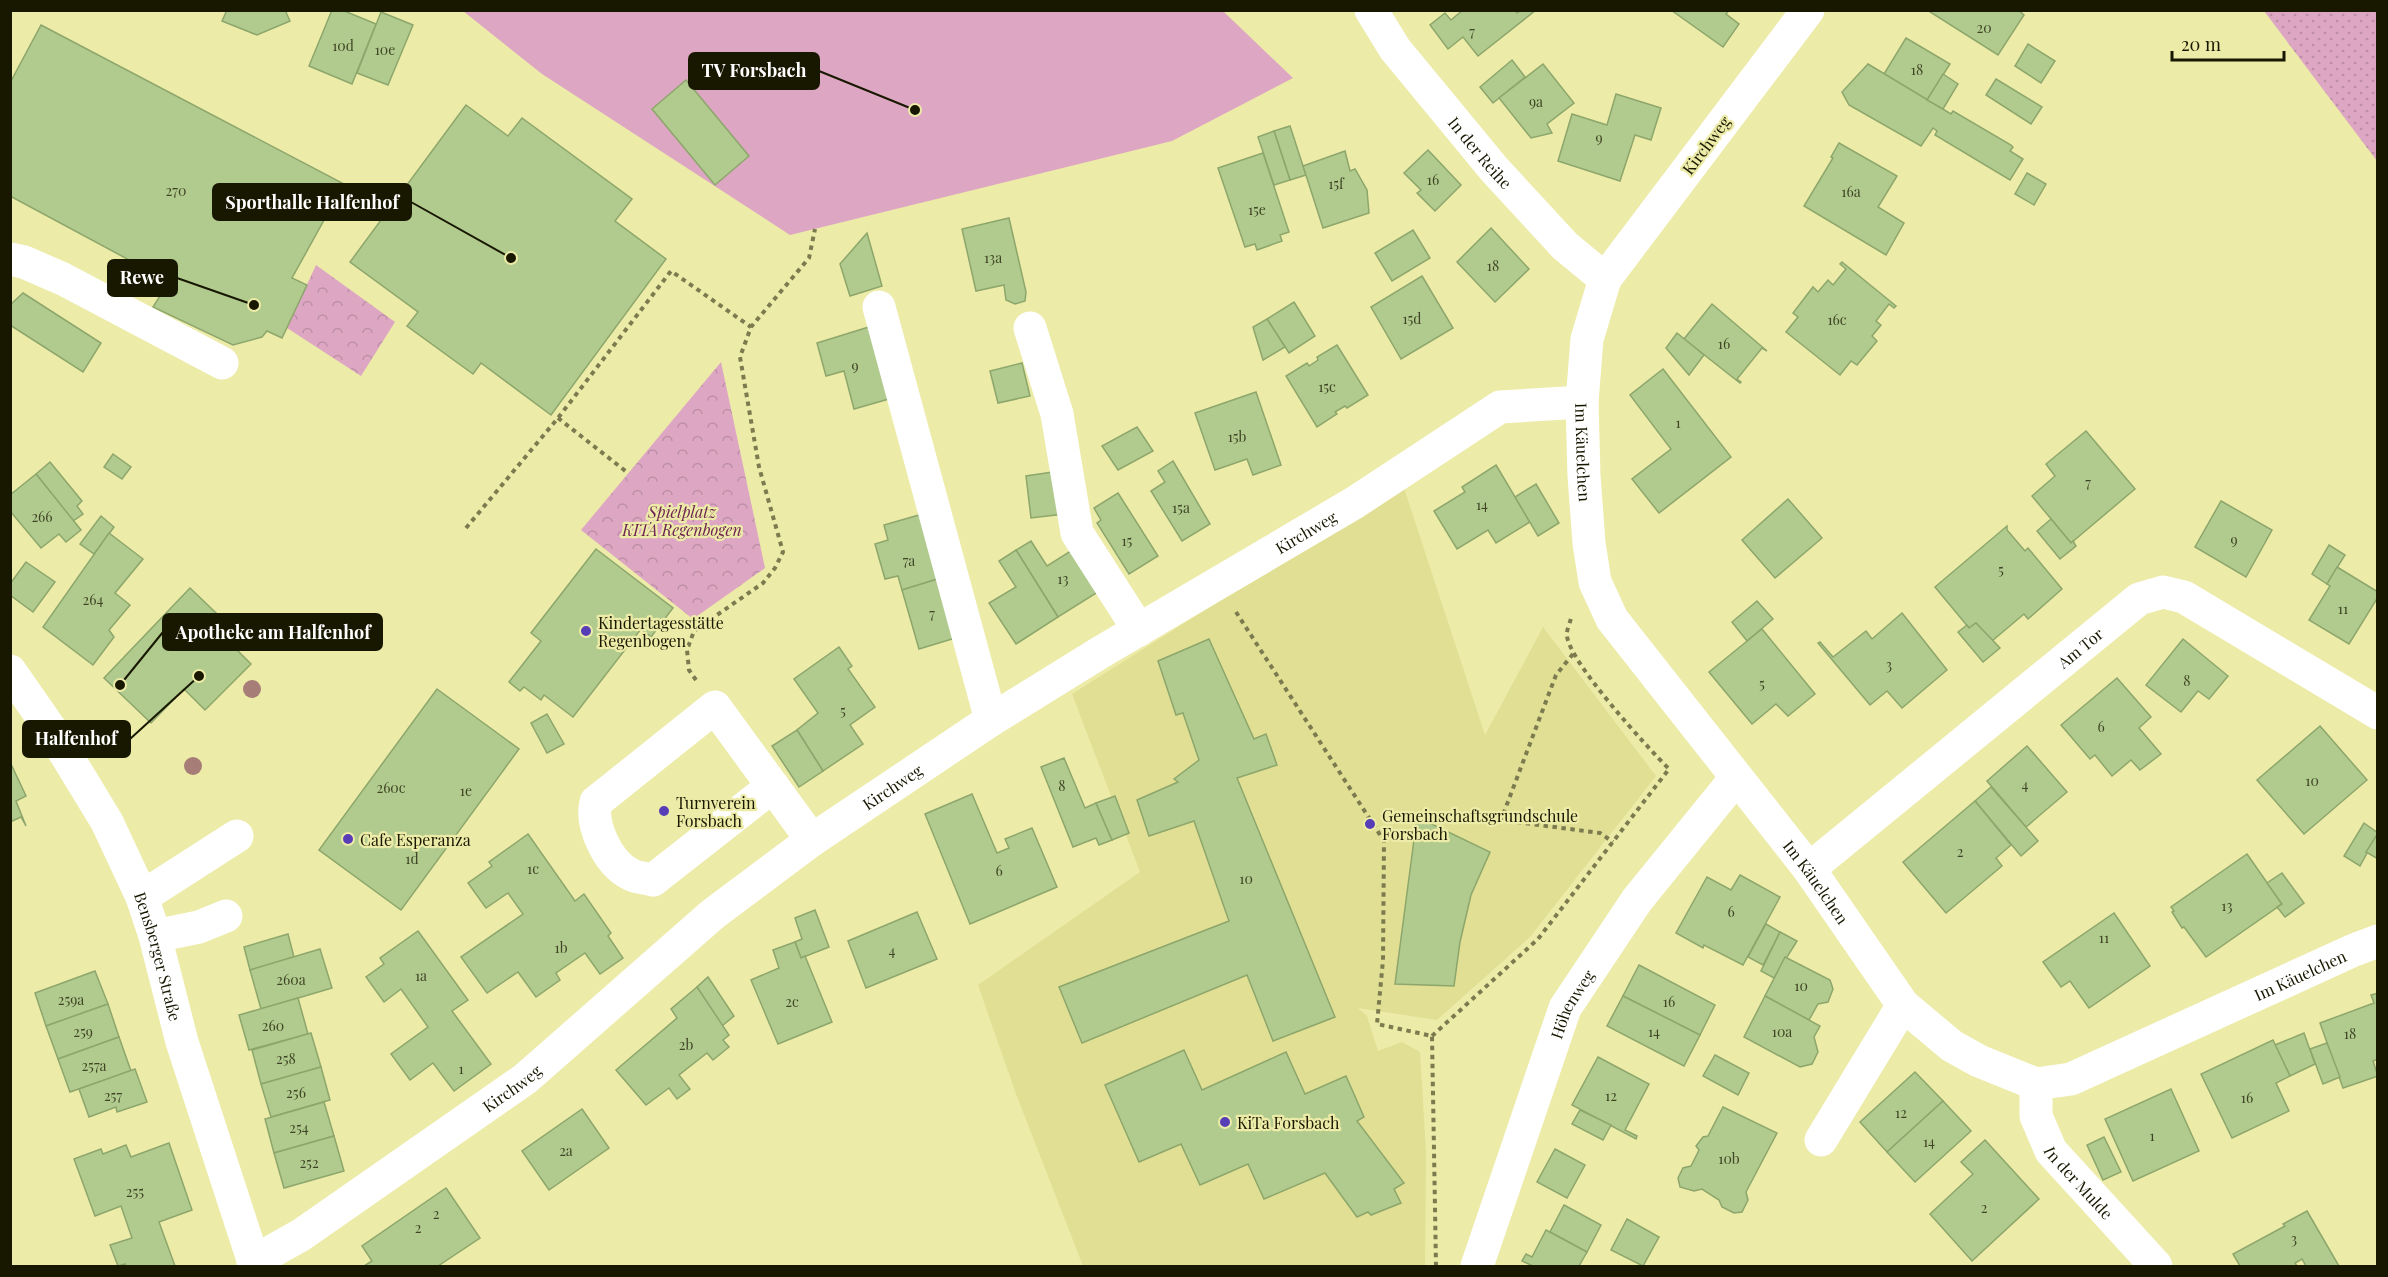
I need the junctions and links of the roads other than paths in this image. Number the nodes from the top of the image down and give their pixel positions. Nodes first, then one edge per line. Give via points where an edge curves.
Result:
1 (1371, 10) edge
2 (1808, 10) edge
3 (10, 259) edge
4 (1605, 279) junction
5 (879, 308) dead end
6 (1030, 328) dead end
7 (222, 363) dead end
8 (1582, 402) junction
9 (1139, 630) junction
10 (10, 671) edge
11 (2378, 713) edge
12 (991, 720) junction
13 (1736, 778) junction
14 (773, 786) junction
15 (237, 837) dead end
16 (812, 840) junction
17 (1809, 869) junction
18 (142, 897) junction
19 (226, 916) dead end
20 (155, 936) junction
21 (2378, 941) edge
22 (1903, 1005) junction
23 (2036, 1084) junction
24 (1821, 1140) dead end
25 (254, 1264) edge
26 (1477, 1266) edge
27 (2156, 1266) edge

1 - 4 street, In der Reihe via 1395,49 1494,169 1565,246
2 - 4 street, Kirchweg
3 - 7 street via 63,279
4 - 8 street, Im Käuelchen via 1587,339
5 - 12 street
6 - 9 street via 1057,414 1077,533
8 - 9 street, Kirchweg via 1500,407 1354,503
8 - 13 street, Im Käuelchen via 1584,476 1595,582 1612,619
9 - 12 street, Kirchweg
10 - 18 street, Bensberger Straße via 107,822
11 - 17 street, Am Tor via 2184,597 2163,592 2139,599
12 - 16 street, Kirchweg
13 - 17 street, Im Käuelchen
13 - 26 street, Höhenweg via 1637,900 1565,1008
14 - 14 street via 653,880 630,874 614,860 595,828 596,802 715,707
14 - 16 street
15 - 18 street
16 - 25 street, Kirchweg via 713,914 525,1079
17 - 22 street, Im Käuelchen
18 - 20 street, Bensberger Straße
19 - 20 street via 199,927
20 - 25 street, Bensberger Straße via 182,1042
21 - 23 street, Im Käuelchen via 2071,1079
22 - 23 street, Im Käuelchen via 1952,1046
22 - 24 street
23 - 27 street, In der Mulde via 2036,1116 2050,1151

